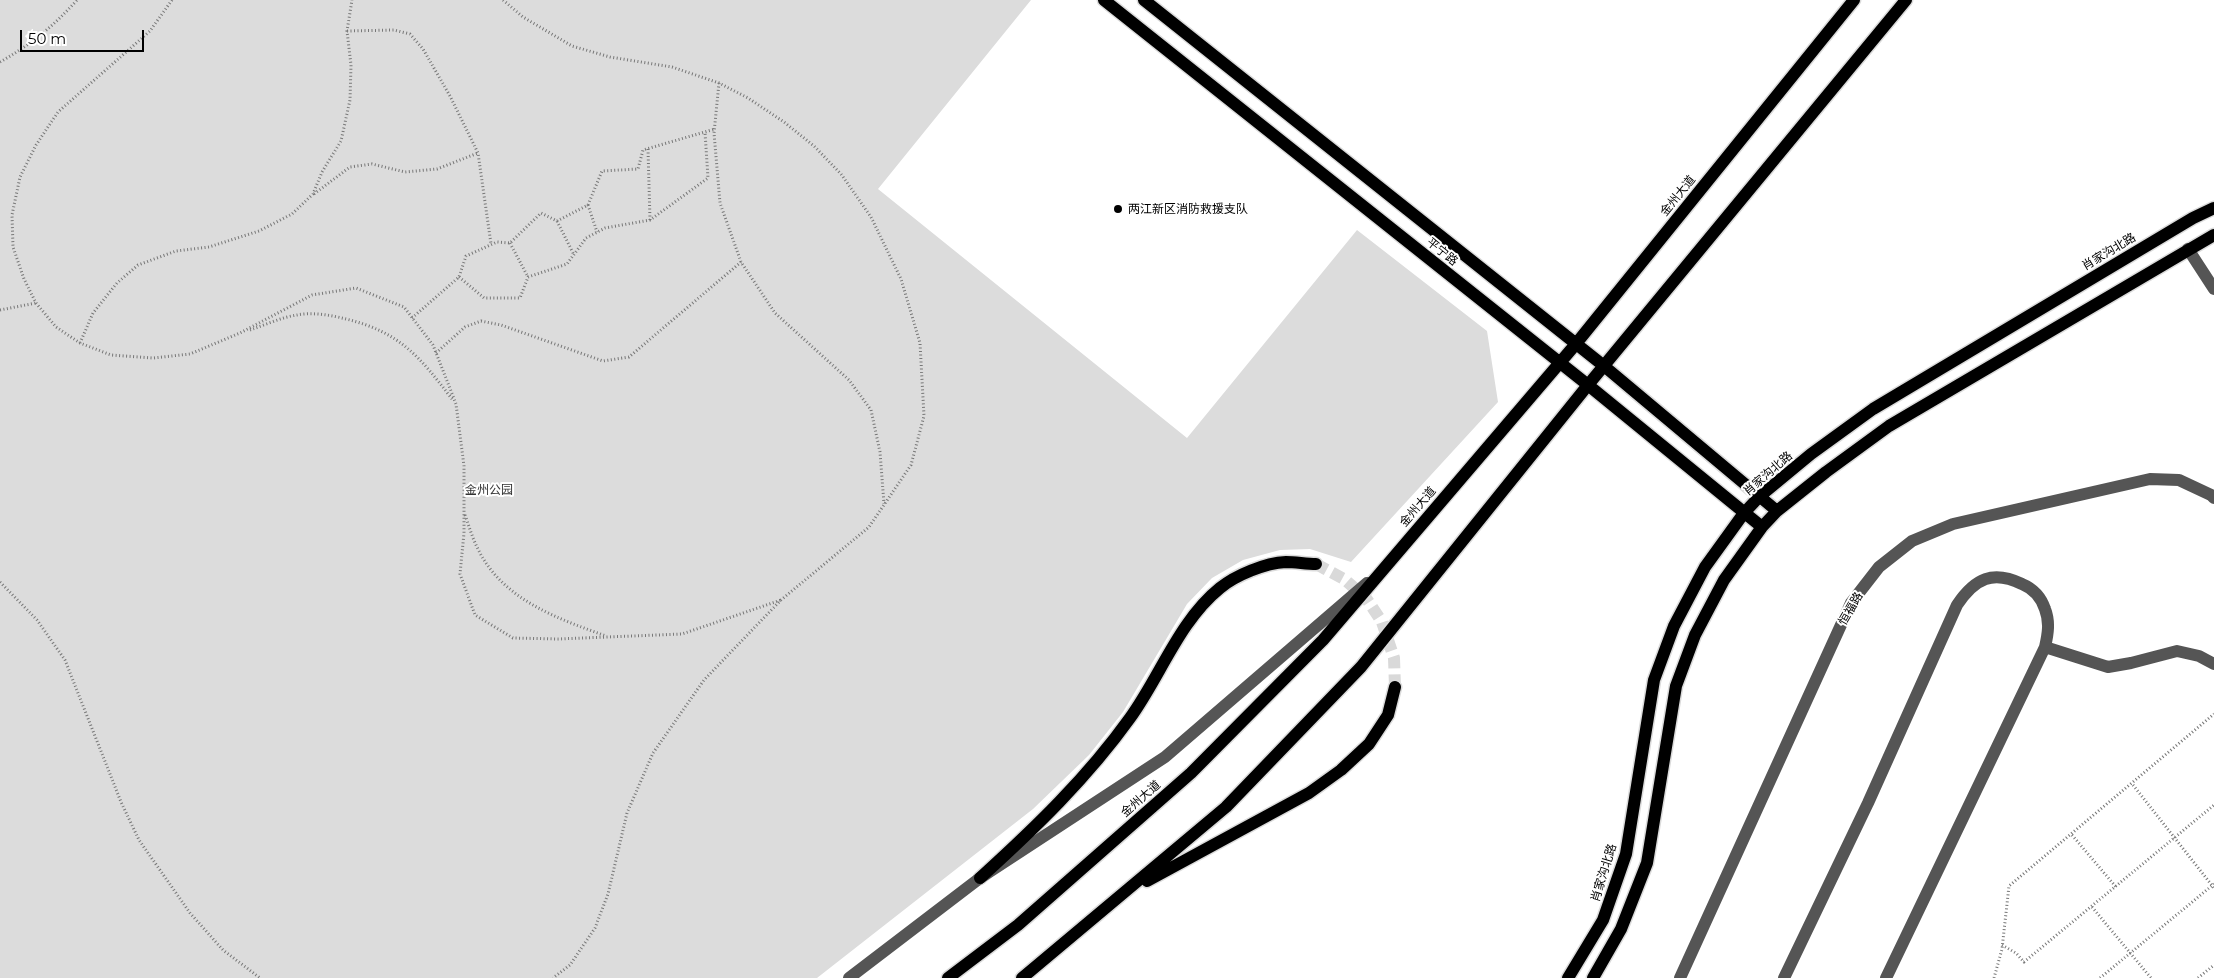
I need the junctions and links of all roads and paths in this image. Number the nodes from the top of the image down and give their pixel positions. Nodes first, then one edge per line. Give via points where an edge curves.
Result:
1 (77, 0) edge
2 (172, 0) edge
3 (352, 0) edge
4 (503, 0) edge
5 (1104, 0) edge
6 (1144, 0) edge
7 (1854, 0) edge
8 (1906, 0) edge
9 (347, 31) junction
10 (0, 62) edge
11 (719, 83) junction
12 (715, 129) junction
13 (705, 132) junction
14 (648, 149) junction
15 (478, 153) junction
16 (313, 194) junction
17 (588, 205) junction
18 (2214, 208) edge
19 (650, 220) junction
20 (557, 221) junction
21 (597, 232) junction
22 (2214, 234) edge
23 (510, 243) junction
24 (491, 244) junction
25 (2188, 249) junction
26 (574, 255) junction
27 (741, 262) junction
28 (459, 277) junction
29 (528, 277) junction
30 (2214, 289) edge
31 (36, 303) junction
32 (0, 310) edge
33 (412, 318) junction
34 (240, 333) junction
35 (80, 343) junction
36 (1575, 346) junction
37 (436, 353) junction
38 (1559, 363) junction
39 (1604, 366) junction
40 (1588, 385) junction
41 (456, 404) junction
42 (1759, 497) junction
43 (2214, 498) edge
44 (884, 506) junction
45 (1777, 511) junction
46 (464, 512) junction
47 (1744, 513) junction
48 (1762, 527) junction
49 (1316, 564) tunnel mouth
50 (1385, 567) junction
51 (0, 582) edge
52 (781, 600) junction
53 (610, 637) junction
54 (2045, 648) junction
55 (2214, 664) edge
56 (1396, 687) tunnel mouth
57 (2214, 714) edge
58 (2132, 785) junction
59 (2214, 805) edge
60 (2072, 835) junction
61 (2175, 839) junction
62 (980, 878) junction
63 (2214, 886) edge
64 (2116, 887) junction
65 (1123, 894) junction
66 (2092, 907) junction
67 (2002, 944) junction
68 (2130, 954) junction
69 (2214, 965) edge
70 (260, 978) edge
71 (554, 978) edge
72 (849, 978) edge
73 (948, 978) edge
74 (1022, 978) edge
75 (1568, 978) edge
76 (1593, 978) edge
77 (1680, 978) edge
78 (1784, 978) edge
79 (1886, 978) edge
80 (1994, 978) edge
81 (2100, 978) edge
82 (2151, 978) edge
83 (2198, 978) edge

1 - 10 path via 29,45
2 - 31 path via 150,31 58,112 20,177 12,215 13,247
3 - 9 path
4 - 11 path via 523,17 572,46 610,58 672,67
5 - 38 main road, 平宁路
6 - 36 main road, 平宁路
7 - 36 main road, 金州大道
8 - 39 main road
9 - 15 path via 394,30 410,34 423,49 450,96
9 - 16 path via 351,65 350,100 341,141
11 - 12 path
11 - 44 path via 784,122 841,174 871,217 901,279 920,343 924,416 911,465
12 - 13 path
12 - 27 path via 720,203
13 - 14 path
13 - 19 path via 708,178
14 - 17 path via 643,150 638,169 602,171
14 - 19 path
15 - 16 path via 437,169 405,172 372,164 350,168
15 - 24 path
16 - 35 path via 292,214 259,231 208,248 176,251 138,265 117,283 93,313
17 - 20 path
17 - 21 path
18 - 42 main road, 肖家沟北路 via 1873,410 1811,454
19 - 21 path
20 - 23 path via 541,213
20 - 26 path
21 - 26 path via 586,238
22 - 25 main road
23 - 24 path
23 - 29 path
24 - 28 path via 466,256
25 - 30 street
25 - 45 main road via 1889,426
26 - 29 path via 567,264
27 - 37 path via 629,357 603,361 482,321 465,327
27 - 44 path via 774,313 849,380 870,410 880,452
28 - 29 path via 484,298 520,298
28 - 33 path
31 - 32 path
31 - 35 path via 56,327
33 - 34 path via 404,307 356,288 312,295
33 - 37 path
34 - 35 path via 190,354 153,358 112,355
34 - 41 path via 297,314 332,316 368,324 398,339 425,364
36 - 38 main road, 金州大道
36 - 39 main road, 平宁路
37 - 41 path
38 - 40 main road, 平宁路
38 - 50 main road, 金州大道
39 - 40 main road
39 - 42 main road, 平宁路
40 - 47 main road, 平宁路
40 - 65 main road via 1361,667 1226,807
41 - 46 path via 464,466
42 - 45 main road, 平宁路
42 - 47 main road, 肖家沟北路
43 - 77 street, 恒福路 via 2180,480 2150,479 1953,524 1912,541 1879,566 1851,604
44 - 52 path via 869,527
45 - 48 main road
46 - 53 path via 477,548 495,576 524,600 562,620
46 - 53 path via 460,574 476,615 513,638
47 - 48 main road, 平宁路
47 - 75 main road, 肖家沟北路 via 1705,567 1674,626 1654,680 1626,854 1603,920
48 - 76 main road via 1724,580 1692,644 1676,686 1647,863 1621,929
49 - 62 main road via 1285,562 1248,572 1220,588 1194,616 1131,717 1096,763 1042,822
50 - 62 street via 1165,756
50 - 73 main road, 金州大道 via 1323,640 1191,773 1018,925
51 - 70 path via 37,620 65,660 121,802 144,847 190,913 223,950
52 - 53 path via 682,634
52 - 71 path via 704,680 653,753 627,813 608,894 595,928 570,964
54 - 55 street via 2108,666 2131,664 2177,652 2199,656
54 - 78 street via 2048,622 2040,598 2032,589 1999,575 1986,578 1965,593
54 - 79 street
56 - 65 main road via 1388,715 1369,744 1341,770 1309,792
57 - 58 path
58 - 60 path
58 - 61 path
59 - 61 path
60 - 64 path
60 - 67 path via 2009,886
61 - 63 path
61 - 64 path
62 - 72 street
63 - 68 path
64 - 66 path
65 - 74 main road
66 - 67 path via 2024,962
66 - 68 path
67 - 80 path
68 - 81 path
68 - 82 path
69 - 83 path

